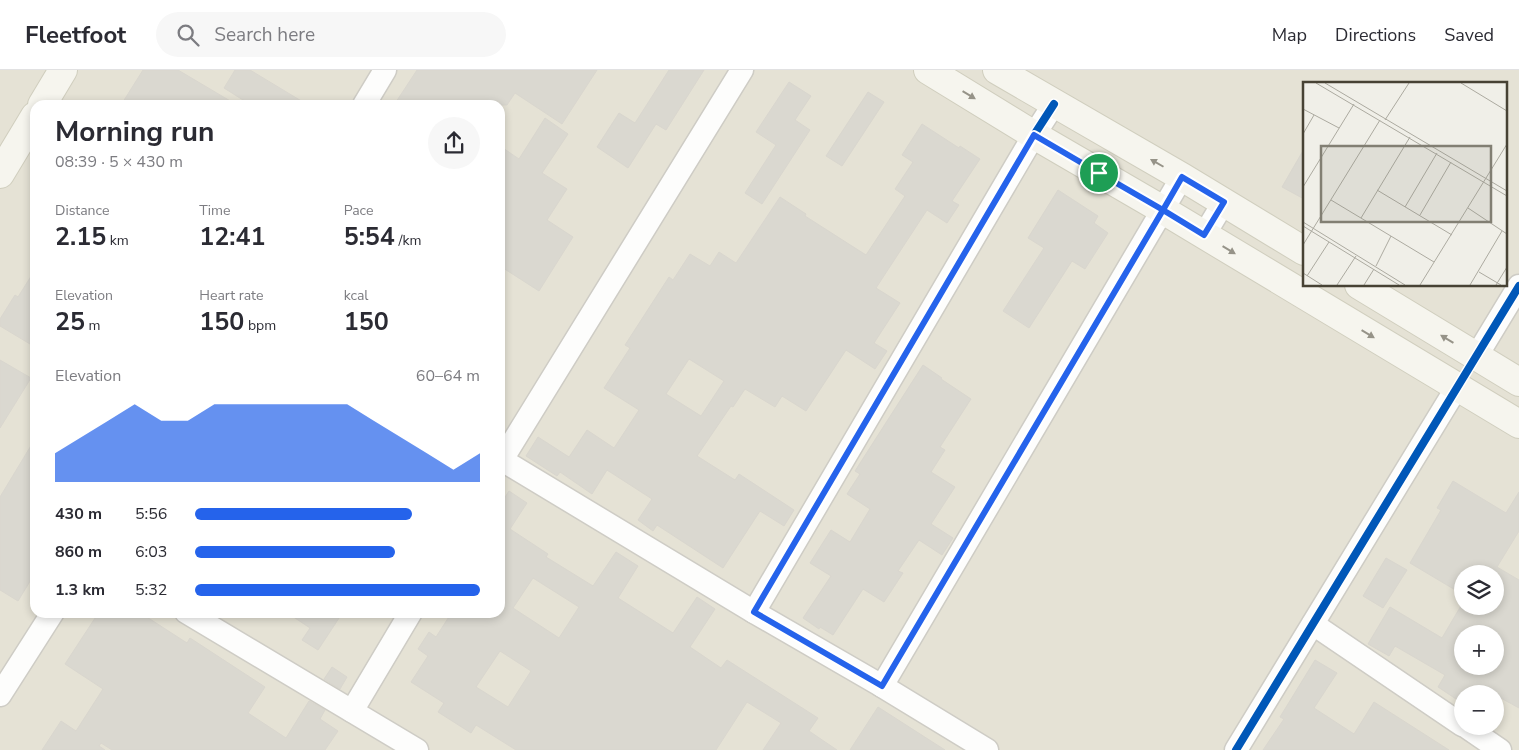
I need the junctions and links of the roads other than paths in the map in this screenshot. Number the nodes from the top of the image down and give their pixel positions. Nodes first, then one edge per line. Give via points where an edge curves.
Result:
1 (63, 70) edge
2 (385, 70) edge
3 (742, 70) edge
4 (928, 70) edge
5 (997, 70) edge
6 (45, 100) edge
7 (367, 100) edge
8 (1054, 104) junction
9 (30, 124) edge
10 (1034, 135) junction
11 (0, 174) edge
12 (1182, 177) junction
13 (1224, 202) junction
14 (1163, 210) junction
15 (1204, 235) junction
16 (1303, 250) edge
17 (1361, 286) edge
18 (1519, 286) edge
19 (1476, 357) junction
20 (1519, 382) edge
21 (1457, 387) junction
22 (1519, 424) edge
23 (505, 455) edge
24 (505, 463) edge
25 (754, 612) junction
26 (49, 618) edge
27 (196, 618) edge
28 (407, 618) edge
29 (1313, 624) junction
30 (882, 686) junction
31 (0, 695) edge
32 (352, 711) junction
33 (1454, 719) edge
34 (1478, 735) edge
35 (417, 750) edge
36 (987, 750) edge
37 (1236, 750) edge
38 (1500, 750) edge

1 - 6 main road
2 - 7 street
3 - 23 street
4 -> 10 main road
5 - 8 main road
8 - 10 street
12 -> 8 main road
9 - 11 main road
10 - 14 main road
10 - 25 street
12 - 13 main road
12 - 14 street
13 - 15 street
13 - 16 main road
14 - 15 main road
14 - 30 street
15 -> 21 main road
19 -> 17 main road
18 - 19 street
19 - 20 main road
19 - 21 main road
21 - 22 main road
21 - 29 street
24 - 25 street
25 - 30 street
26 - 31 street
27 - 32 street
28 - 32 street
29 - 33 street
29 - 37 street
30 - 36 street
32 - 35 street
34 - 38 street

